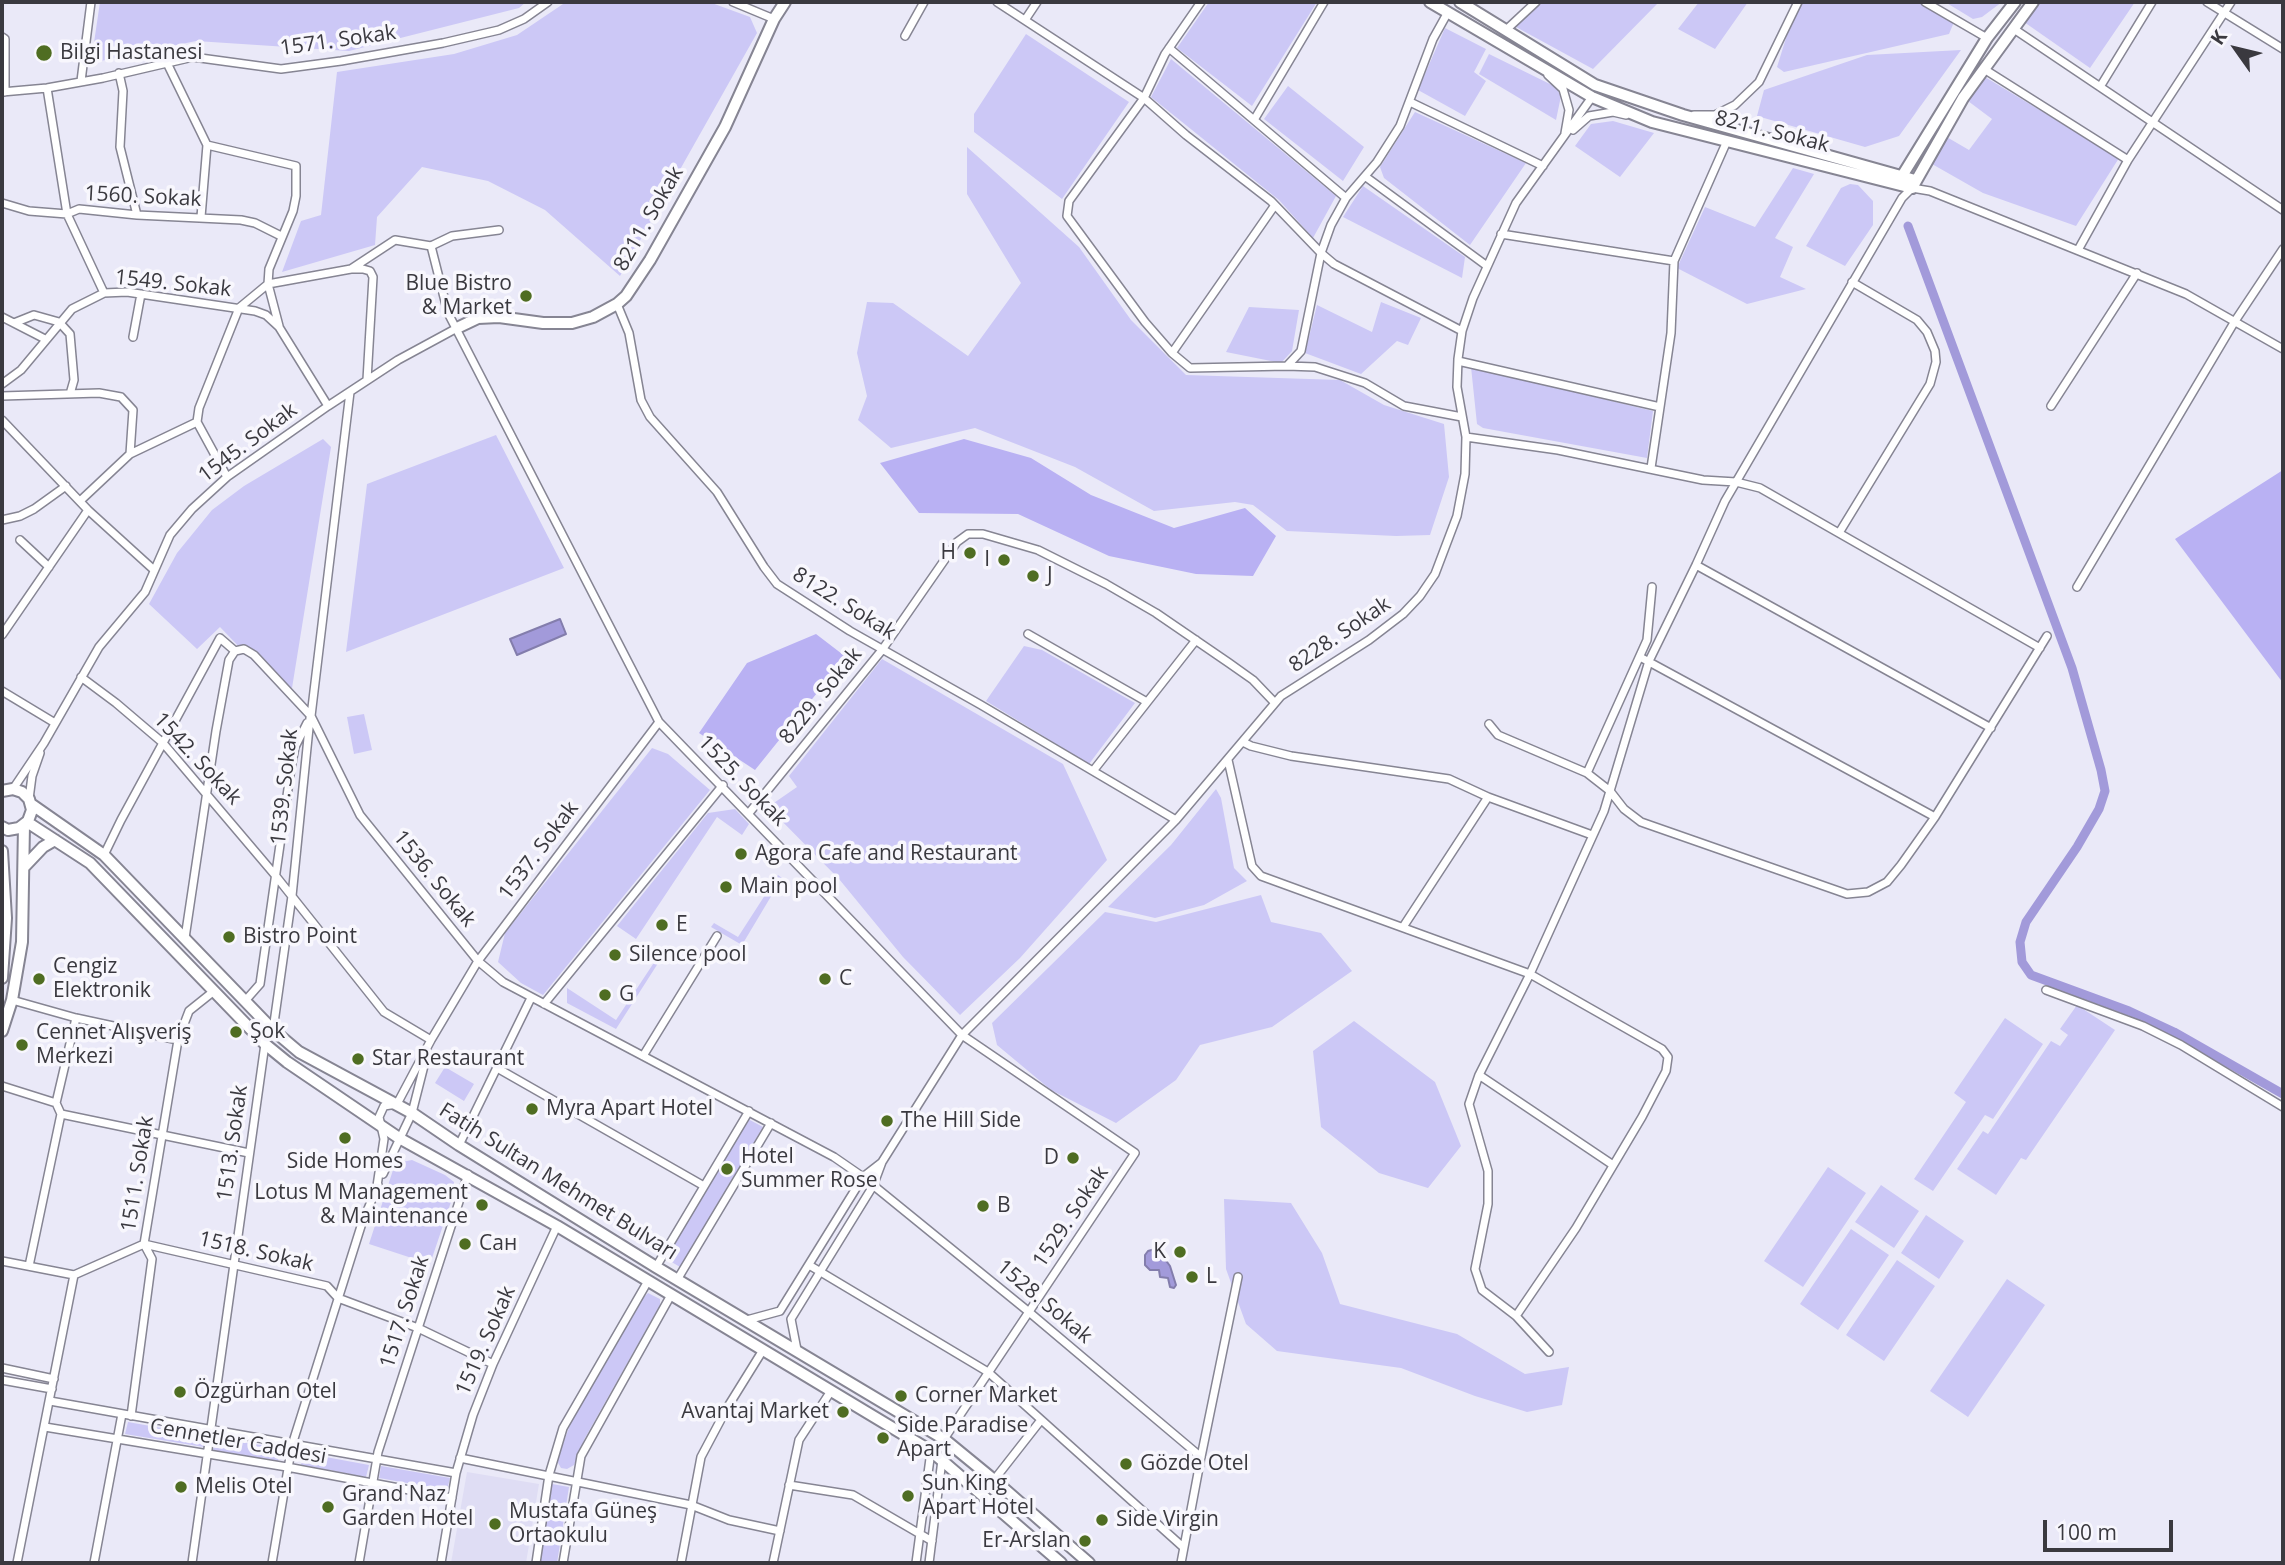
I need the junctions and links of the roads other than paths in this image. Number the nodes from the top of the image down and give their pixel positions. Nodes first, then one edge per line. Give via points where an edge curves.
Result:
1 (91, 2) edge
2 (548, 2) edge
3 (733, 2) edge
4 (785, 2) edge
5 (924, 2) edge
6 (997, 2) edge
7 (1037, 2) edge
8 (1201, 2) edge
9 (1324, 2) edge
10 (1430, 2) edge
11 (1460, 2) edge
12 (1536, 2) edge
13 (1798, 2) edge
14 (1925, 2) edge
15 (2015, 2) edge
16 (2033, 2) edge
17 (2152, 2) edge
18 (2207, 2) edge
19 (2231, 2) edge
20 (1448, 12) junction
21 (2224, 12) junction
22 (774, 19) junction
23 (1025, 20) junction
24 (2014, 29) junction
25 (1506, 30) junction
26 (905, 36) dead end
27 (2, 37) edge
28 (1987, 38) junction
29 (1169, 48) junction
30 (2283, 49) edge
31 (167, 63) junction
32 (1539, 66) junction
33 (1984, 69) junction
34 (120, 73) junction
35 (81, 81) junction
36 (2100, 87) junction
37 (47, 88) junction
38 (4, 92) edge
39 (1592, 97) junction
40 (1144, 98) junction
41 (1410, 102) junction
42 (1683, 115) junction
43 (1254, 120) junction
44 (1652, 122) junction
45 (2152, 122) junction
46 (1565, 137) junction
47 (1727, 141) junction
48 (207, 145) junction
49 (2128, 160) junction
50 (1543, 166) junction
51 (1366, 177) junction
52 (1900, 180) junction
53 (1913, 184) junction
54 (1346, 198) junction
55 (1902, 198) junction
56 (2, 204) edge
57 (1275, 205) junction
58 (2283, 210) edge
59 (67, 214) junction
60 (137, 215) junction
61 (201, 217) junction
62 (499, 230) dead end
63 (1501, 234) junction
64 (281, 236) junction
65 (431, 246) junction
66 (2283, 249) edge
67 (2078, 250) junction
68 (1321, 253) junction
69 (1674, 261) junction
70 (1487, 266) junction
71 (351, 269) junction
72 (2137, 273) junction
73 (1852, 282) junction
74 (268, 284) junction
75 (104, 293) junction
76 (141, 294) junction
77 (617, 304) junction
78 (239, 309) junction
79 (2, 317) edge
80 (2235, 321) junction
81 (59, 322) junction
82 (14, 323) junction
83 (279, 327) junction
84 (457, 328) junction
85 (1462, 331) junction
86 (133, 337) dead end
87 (46, 339) junction
88 (2283, 349) edge
89 (1172, 353) junction
90 (1458, 361) junction
91 (1287, 366) junction
92 (367, 380) junction
93 (2, 384) edge
94 (350, 391) junction
95 (70, 394) junction
96 (2, 396) edge
97 (328, 406) junction
98 (2051, 406) dead end
99 (1660, 407) junction
100 (1462, 417) junction
101 (2, 420) edge
102 (197, 422) junction
103 (1466, 437) junction
104 (130, 454) junction
105 (1651, 468) junction
106 (227, 477) junction
107 (1736, 482) junction
108 (66, 486) junction
109 (80, 501) junction
110 (88, 510) junction
111 (2, 520) edge
112 (1839, 533) junction
113 (20, 540) dead end
114 (1696, 565) junction
115 (49, 567) junction
116 (154, 570) junction
117 (1652, 587) dead end
118 (2077, 587) dead end
119 (1028, 634) dead end
120 (2, 635) edge
121 (2047, 636) dead end
122 (1196, 640) junction
123 (2040, 648) junction
124 (882, 649) junction
125 (235, 651) junction
126 (1640, 657) junction
127 (1649, 662) junction
128 (81, 677) junction
129 (2, 691) edge
130 (1147, 702) junction
131 (1275, 703) junction
132 (311, 716) junction
133 (659, 722) junction
134 (55, 723) junction
135 (1489, 724) dead end
136 (1991, 728) junction
137 (1243, 742) junction
138 (44, 743) junction
139 (163, 743) junction
140 (1228, 760) junction
141 (1093, 771) junction
142 (1587, 774) junction
143 (723, 785) junction
144 (6, 789) edge
145 (1610, 790) junction
146 (206, 791) junction
147 (1488, 797) junction
148 (30, 801) junction
149 (749, 813) junction
150 (1935, 817) junction
151 (1176, 820) junction
152 (26, 824) junction
153 (2, 827) edge
154 (1592, 835) junction
155 (55, 839) junction
156 (2, 851) edge
157 (104, 855) junction
158 (24, 867) junction
159 (275, 875) junction
160 (292, 896) junction
161 (1403, 927) junction
162 (717, 936) dead end
163 (185, 938) junction
164 (478, 961) junction
165 (1530, 974) junction
166 (2, 978) edge
167 (2046, 990) dead end
168 (214, 991) junction
169 (531, 998) junction
170 (12, 1000) junction
171 (245, 1001) junction
172 (544, 1004) junction
173 (76, 1018) junction
174 (273, 1030) junction
175 (2, 1031) edge
176 (962, 1035) junction
177 (178, 1040) junction
178 (431, 1040) junction
179 (265, 1044) junction
180 (643, 1056) junction
181 (497, 1068) junction
182 (1479, 1074) junction
183 (2, 1086) edge
184 (57, 1103) junction
185 (397, 1104) junction
186 (2283, 1107) edge
187 (749, 1111) junction
188 (412, 1113) junction
189 (61, 1114) junction
190 (771, 1123) junction
191 (382, 1126) junction
192 (162, 1135) junction
193 (399, 1138) junction
194 (458, 1144) junction
195 (249, 1153) junction
196 (1135, 1153) joint
197 (882, 1162) junction
198 (1613, 1165) junction
199 (468, 1174) junction
200 (863, 1177) junction
201 (377, 1186) junction
202 (704, 1186) junction
203 (873, 1186) junction
204 (557, 1226) junction
205 (144, 1244) junction
206 (2, 1261) edge
207 (233, 1264) junction
208 (809, 1265) junction
209 (29, 1266) junction
210 (656, 1266) junction
211 (821, 1271) junction
212 (74, 1275) junction
213 (1238, 1277) dead end
214 (677, 1280) junction
215 (648, 1281) junction
216 (671, 1295) junction
217 (338, 1297) junction
218 (1029, 1312) junction
219 (1516, 1316) junction
220 (747, 1320) junction
221 (418, 1328) junction
222 (763, 1350) junction
223 (797, 1350) junction
224 (1549, 1352) dead end
225 (494, 1364) junction
226 (2, 1368) edge
227 (988, 1372) junction
228 (54, 1379) junction
229 (2, 1380) edge
230 (52, 1389) junction
231 (831, 1391) junction
232 (50, 1401) junction
233 (121, 1414) junction
234 (131, 1416) junction
235 (1041, 1420) junction
236 (45, 1427) junction
237 (212, 1430) junction
238 (117, 1439) junction
239 (944, 1439) junction
240 (292, 1445) junction
241 (931, 1451) junction
242 (207, 1455) junction
243 (1201, 1457) junction
244 (460, 1458) junction
245 (942, 1459) junction
246 (376, 1460) junction
247 (287, 1467) junction
248 (456, 1473) junction
249 (549, 1475) junction
250 (994, 1480) junction
251 (576, 1481) junction
252 (372, 1483) junction
253 (789, 1485) junction
254 (452, 1498) junction
255 (691, 1505) junction
256 (780, 1531) junction
257 (919, 1535) junction
258 (932, 1541) junction
259 (1183, 1547) junction
260 (932, 1561) edge
261 (774, 1562) edge
262 (1180, 1562) edge
263 (17, 1563) edge
264 (94, 1563) edge
265 (192, 1563) edge
266 (272, 1563) edge
267 (359, 1563) edge
268 (441, 1563) edge
269 (536, 1563) edge
270 (563, 1563) edge
271 (681, 1563) edge
272 (784, 1563) edge
273 (916, 1563) edge
274 (1061, 1563) edge
275 (1089, 1563) edge

1 - 35 street
2 - 31 street, 1571. Sokak via 499,30 341,61 281,69 193,57
3 - 22 street
4 - 22 main road, 8211. Sokak
5 - 26 street
6 - 23 street
7 - 23 street
8 - 29 street
9 - 43 street
10 - 20 main road, 8211. Sokak
11 - 25 main road
12 - 25 street
13 - 42 street via 1759,82 1735,106 1716,115
14 - 28 street
15 - 28 main road
16 - 24 main road
17 - 36 street
18 - 21 street
19 - 21 street
20 - 32 main road, 8211. Sokak
20 - 41 street
21 - 30 street
21 - 45 street
22 - 77 main road, 8211. Sokak via 725,127 650,260
23 - 40 street
24 - 33 main road
24 - 36 street
25 - 42 main road via 1595,85
27 - 38 street
28 - 52 main road
29 - 40 street
29 - 43 street
31 - 34 street, 1571. Sokak
31 - 48 street
32 - 39 main road, 8211. Sokak
32 - 46 street via 1563,89 1569,110
33 - 49 street
33 - 53 main road
34 - 35 street, 1571. Sokak
34 - 60 street via 120,147
35 - 37 street, 1571. Sokak
36 - 45 street
37 - 38 street, 1571. Sokak
37 - 59 street
39 - 44 main road, 8211. Sokak
39 - 46 street, 8228. Sokak
40 - 57 street
40 - 89 street via 1069,201 1067,216
41 - 50 street
41 - 51 street via 1389,145
42 - 52 main road
43 - 54 street
44 - 46 street via 1613,112 1589,116
44 - 47 main road, 8211. Sokak
45 - 49 street
45 - 58 street
46 - 50 street, 8228. Sokak
47 - 52 main road, 8211. Sokak
47 - 69 street
48 - 61 street
48 - 64 street via 296,166 293,211
49 - 67 street
50 - 63 street, 8228. Sokak via 1516,203
51 - 54 street
51 - 70 street
52 - 53 main road
52 - 55 street
53 - 55 street
53 - 67 street
54 - 68 street
55 - 73 street
56 - 59 street, 1560. Sokak
57 - 68 street
57 - 89 street
59 - 60 street, 1560. Sokak via 79,209
59 - 75 street
60 - 61 street, 1560. Sokak
61 - 64 street, 1560. Sokak via 255,223
62 - 65 street via 452,236
63 - 69 street
63 - 70 street, 8228. Sokak
64 - 74 street
65 - 71 street via 395,240
65 - 84 street, 1525. Sokak via 448,313
66 - 80 street
67 - 72 street
68 - 85 street
68 - 91 street via 1301,351
69 - 99 street via 1671,333
70 - 85 street, 8228. Sokak
71 - 74 street
71 - 92 street via 363,268 373,277
72 - 80 street
72 - 98 street
73 - 107 street
73 - 112 street via 1917,320 1927,332 1936,362 1930,384
74 - 78 street
74 - 83 street
75 - 76 street, 1549. Sokak
75 - 81 street, 1549. Sokak via 72,309
76 - 78 street, 1549. Sokak
76 - 86 street
77 - 84 main road, 8211. Sokak via 572,323 499,317 478,318
77 - 124 street, 8122. Sokak via 629,333 641,400 650,417 718,492 777,584
78 - 83 street, 1549. Sokak via 266,315
78 - 102 street
79 - 82 street
80 - 88 street
80 - 118 street
81 - 82 street via 34,315
81 - 87 street, 1549. Sokak
81 - 95 street via 70,334 74,380
82 - 87 street
83 - 97 street
84 - 92 street, 1545. Sokak
84 - 133 street, 1525. Sokak
85 - 90 street, 8228. Sokak
87 - 93 street, 1549. Sokak via 21,370
89 - 91 street via 1190,368
90 - 99 street
90 - 100 street, 8228. Sokak
91 - 100 street via 1315,367 1366,383 1404,406
92 - 94 street, 1545. Sokak
94 - 97 street, 1545. Sokak
94 - 132 street
95 - 96 street
95 - 104 street via 121,397 133,410
97 - 106 street, 1545. Sokak
99 - 105 street
100 - 103 street, 8228. Sokak
101 - 108 street
102 - 104 street
102 - 106 street
103 - 105 street
103 - 131 street, 8228. Sokak via 1457,516 1435,574 1420,596 1369,640
104 - 109 street
105 - 107 street
106 - 116 street, 1545. Sokak via 170,535
107 - 112 street via 1760,488
107 - 114 street
108 - 109 street
108 - 111 street via 34,509
109 - 110 street
110 - 115 street
110 - 116 street
112 - 123 street
113 - 115 street
114 - 127 street
114 - 136 street
115 - 120 street
116 - 128 street, 1545. Sokak via 145,592 99,647
117 - 126 street via 1647,640
119 - 130 street
121 - 123 street
122 - 124 street, 8229. Sokak via 1156,613 1038,550 968,534 957,542
122 - 130 street
122 - 131 street via 1253,680
123 - 136 street
124 - 141 street, 8122. Sokak
124 - 149 street, 8229. Sokak
125 - 132 street, 1536. Sokak via 244,649 254,655
125 - 139 street via 220,638
125 - 146 street via 225,679
126 - 127 street
126 - 142 street
127 - 145 street
127 - 150 street
128 - 134 street, 1545. Sokak
128 - 139 street, 1542. Sokak
129 - 134 street
130 - 141 street
131 - 137 street, 8228. Sokak
132 - 159 street, 1539. Sokak via 290,768
132 - 160 street, 1539. Sokak
132 - 164 street, 1536. Sokak via 360,815
133 - 143 street, 1525. Sokak
133 - 164 street, 1537. Sokak
134 - 138 street, 1545. Sokak
135 - 142 street via 1498,735
136 - 150 street
137 - 140 street, 8228. Sokak
137 - 147 street via 1291,756 1449,779
138 - 144 street
138 - 148 street via 32,776
139 - 146 street, 1542. Sokak
139 - 157 street
140 - 151 street, 8228. Sokak
140 - 161 street via 1252,866 1261,876
141 - 151 street, 8122. Sokak
142 - 145 street
143 - 149 street, 1525. Sokak
143 - 172 street
144 - 148 main road, Fatih Sultan Mehmet Bulvarı via 22,792
145 - 150 street via 1640,822 1847,894 1868,892 1887,882
145 - 154 street
146 - 159 street, 1542. Sokak
146 - 163 street
147 - 154 street
147 - 161 street
148 - 152 main road via 31,816
148 - 157 main road, Fatih Sultan Mehmet Bulvarı
149 - 176 street, 1525. Sokak
151 - 176 street, 8228. Sokak
152 - 153 main road via 14,830
152 - 155 main road, Fatih Sultan Mehmet Bulvarı
152 - 158 main road
154 - 165 street
155 - 158 main road
155 - 168 main road, Fatih Sultan Mehmet Bulvarı via 90,863
156 - 166 main road via 6,918
157 - 163 main road, Fatih Sultan Mehmet Bulvarı
158 - 170 main road via 22,942
159 - 160 street, 1542. Sokak
159 - 171 street, 1539. Sokak via 260,984
160 - 174 street, 1539. Sokak
160 - 178 street, 1542. Sokak via 384,1012
161 - 165 street
162 - 180 street
163 - 171 main road, Fatih Sultan Mehmet Bulvarı
164 - 169 street, 1536. Sokak
164 - 178 street, 1537. Sokak
165 - 182 street
165 - 198 street via 1662,1049 1668,1057 1657,1090
167 - 186 street via 2143,1026
168 - 177 street, 1511. Sokak via 189,1011
168 - 179 main road, Fatih Sultan Mehmet Bulvarı
169 - 172 street, 1536. Sokak
169 - 181 street
170 - 173 street
170 - 175 main road
171 - 174 main road, Fatih Sultan Mehmet Bulvarı
172 - 180 street, 1536. Sokak
173 - 177 street
173 - 184 street
174 - 185 main road, Fatih Sultan Mehmet Bulvarı via 299,1052
176 - 196 street, 1525. Sokak
176 - 197 street, 8228. Sokak
177 - 192 street, 1511. Sokak
178 - 185 street, 1537. Sokak
178 - 188 street, 1537. Sokak
179 - 191 main road, Fatih Sultan Mehmet Bulvarı
179 - 195 street, 1513. Sokak
180 - 187 street, 1536. Sokak
181 - 194 street
181 - 202 street
182 - 198 street
182 - 219 street via 1469,1104 1488,1171 1488,1204 1475,1269 1482,1290
183 - 184 street
184 - 189 street
185 - 188 main road, Fatih Sultan Mehmet Bulvarı
185 - 191 street, 1537. Sokak via 384,1106 379,1116
187 - 190 street, 1536. Sokak
187 - 202 street
188 - 193 street, 1537. Sokak
188 - 194 main road, Fatih Sultan Mehmet Bulvarı
189 - 192 street
189 - 209 street
190 - 200 street, 1536. Sokak
190 - 214 street
191 - 193 main road, Fatih Sultan Mehmet Bulvarı
191 - 201 street
192 - 195 street
192 - 205 street, 1511. Sokak
193 - 199 main road, Fatih Sultan Mehmet Bulvarı
193 - 201 street, 1537. Sokak
194 - 210 main road, Fatih Sultan Mehmet Bulvarı
195 - 207 street, 1513. Sokak
196 - 218 street, 1529. Sokak
197 - 200 street
197 - 203 street
198 - 219 street
199 - 204 main road, Fatih Sultan Mehmet Bulvarı
199 - 221 street, 1517. Sokak
200 - 203 street, 1528. Sokak
200 - 208 street
201 - 217 street
202 - 210 street
203 - 211 street
203 - 218 street, 1528. Sokak
204 - 215 main road, Fatih Sultan Mehmet Bulvarı
204 - 225 street, 1519. Sokak
205 - 207 street, 1518. Sokak
205 - 212 street
205 - 234 street, 1511. Sokak via 152,1259
206 - 209 street
207 - 217 street, 1518. Sokak via 327,1286
207 - 237 street, 1513. Sokak
208 - 211 street
208 - 220 street via 779,1311
209 - 212 street
210 - 214 main road, Fatih Sultan Mehmet Bulvarı
211 - 223 street via 791,1319
211 - 227 street
212 - 228 street
213 - 243 street
214 - 220 main road, Fatih Sultan Mehmet Bulvarı
215 - 216 main road, Fatih Sultan Mehmet Bulvarı
215 - 249 street via 563,1428
216 - 222 main road, Fatih Sultan Mehmet Bulvarı
216 - 251 street via 593,1431
217 - 221 street, 1518. Sokak
217 - 240 street
218 - 227 street, 1529. Sokak
218 - 243 street, 1528. Sokak
219 - 224 street
220 - 223 main road, Fatih Sultan Mehmet Bulvarı
221 - 225 street, 1518. Sokak
221 - 246 street, 1517. Sokak
222 - 231 main road, Fatih Sultan Mehmet Bulvarı
222 - 255 street via 701,1457
223 - 239 main road, Fatih Sultan Mehmet Bulvarı
225 - 244 street, 1519. Sokak
226 - 228 street
227 - 235 street
227 - 239 street, 1529. Sokak
228 - 230 street
229 - 230 street
230 - 232 street
231 - 241 main road, Fatih Sultan Mehmet Bulvarı
231 - 253 street via 799,1440
232 - 233 street, Cennetler Caddesi
232 - 236 street
233 - 234 street, Cennetler Caddesi
233 - 238 street
234 - 237 street, Cennetler Caddesi
235 - 250 street
235 - 259 street
236 - 238 street, Cennetler Caddesi
236 - 263 street
237 - 240 street, Cennetler Caddesi
237 - 242 street, 1513. Sokak
238 - 242 street, Cennetler Caddesi
238 - 264 street
239 - 250 main road, Fatih Sultan Mehmet Bulvarı
240 - 246 street, Cennetler Caddesi
240 - 247 street
241 - 245 main road, Fatih Sultan Mehmet Bulvarı
241 - 257 street
242 - 247 street, Cennetler Caddesi
242 - 265 street, 1513. Sokak
243 - 259 street
244 - 248 street, 1519. Sokak
244 - 249 street
245 - 258 street
245 - 274 main road, Fatih Sultan Mehmet Bulvarı
246 - 248 street, Cennetler Caddesi
246 - 252 street, 1517. Sokak
247 - 252 street, Cennetler Caddesi
247 - 266 street
248 - 254 street, 1519. Sokak
249 - 251 street
249 - 269 street
250 - 275 main road, Fatih Sultan Mehmet Bulvarı
251 - 255 street
251 - 270 street
252 - 254 street, Cennetler Caddesi
252 - 267 street, 1517. Sokak
253 - 256 street
253 - 257 street via 853,1495
254 - 268 street, 1519. Sokak
255 - 256 street via 729,1520
255 - 271 street
256 - 261 street
257 - 258 street
257 - 273 street
258 - 260 street
259 - 262 street
261 - 272 street

